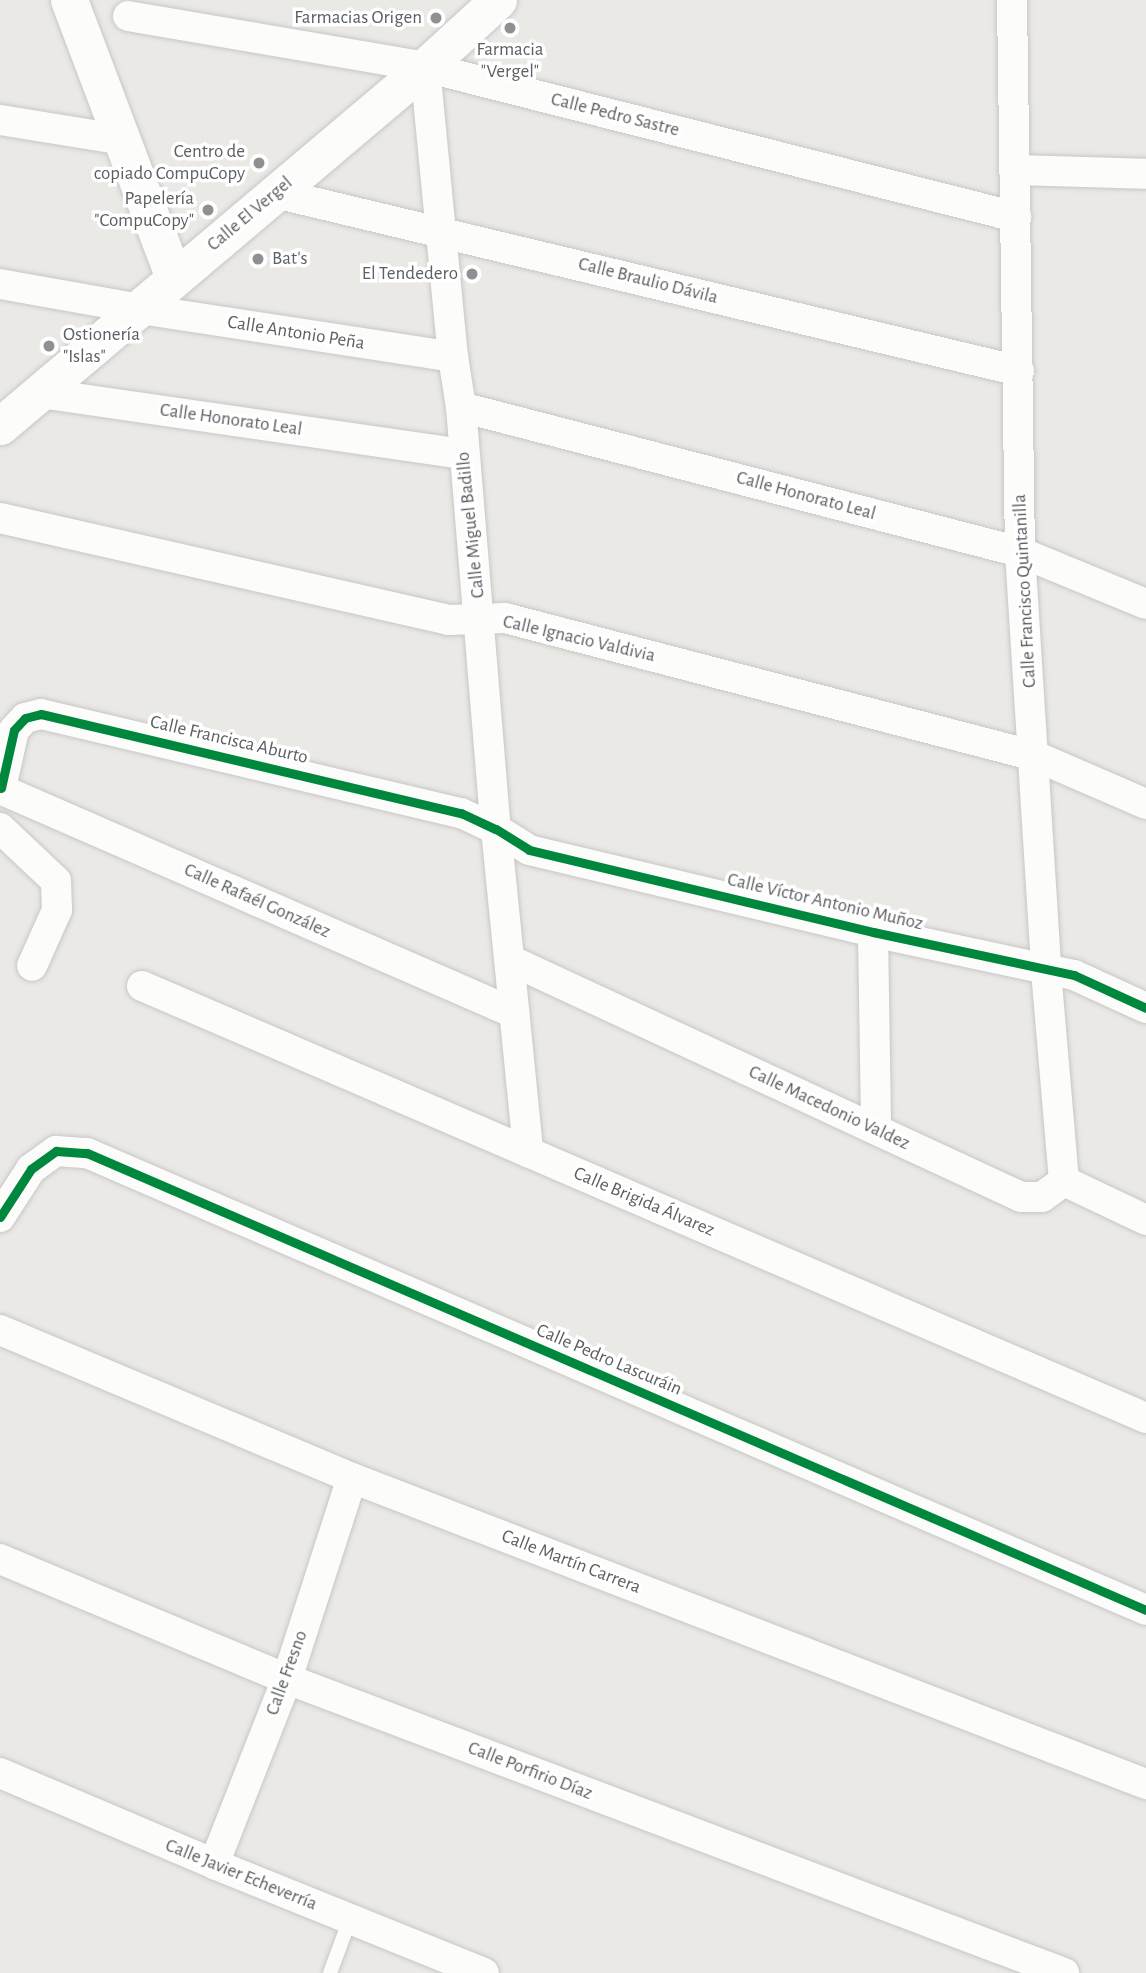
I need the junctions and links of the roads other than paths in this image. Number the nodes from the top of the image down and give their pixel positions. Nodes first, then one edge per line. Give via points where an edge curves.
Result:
1 (69, 0) edge
2 (498, 0) edge
3 (1012, 0) edge
4 (128, 16) dead end
5 (425, 67) junction
6 (0, 120) edge
7 (124, 140) junction
8 (1014, 170) junction
9 (1146, 174) edge
10 (275, 193) junction
11 (1016, 216) junction
12 (440, 230) junction
13 (174, 278) junction
14 (0, 284) edge
15 (139, 309) junction
16 (453, 357) junction
17 (1019, 371) junction
18 (40, 393) junction
19 (460, 407) junction
20 (0, 426) edge
21 (464, 454) junction
22 (0, 518) edge
23 (1020, 552) junction
24 (1146, 604) edge
25 (481, 620) junction
26 (1035, 756) junction
27 (1, 788) edge
28 (1146, 804) edge
29 (0, 828) edge
30 (496, 829) junction
31 (873, 932) junction
32 (510, 960) junction
33 (32, 966) dead end
34 (1046, 971) junction
35 (142, 986) dead end
36 (1146, 1008) edge
37 (514, 1013) junction
38 (876, 1129) junction
39 (528, 1152) junction
40 (1064, 1181) junction
41 (0, 1217) edge
42 (1146, 1220) edge
43 (0, 1330) edge
44 (1146, 1418) edge
45 (352, 1478) junction
46 (0, 1559) edge
47 (1146, 1610) edge
48 (287, 1679) junction
49 (0, 1773) edge
50 (1146, 1784) edge
51 (214, 1864) junction
52 (350, 1919) junction
53 (330, 1973) edge
54 (484, 1973) edge
55 (1064, 1973) edge

1 - 7 street
2 - 5 street, Calle El Vergel
3 - 8 street, Calle Francisco Quintanilla
4 - 5 street, Calle Pedro Sastre
5 - 10 street, Calle El Vergel
5 - 11 street, Calle Pedro Sastre
5 - 12 street, Calle Miguel Badillo
6 - 7 street
7 - 13 street
8 - 9 street
8 - 11 street, Calle Francisco Quintanilla
10 - 12 street, Calle Braulio Dávila
10 - 13 street, Calle El Vergel
11 - 17 street, Calle Francisco Quintanilla
12 - 16 street, Calle Miguel Badillo
12 - 17 street, Calle Braulio Dávila
13 - 15 street, Calle El Vergel
14 - 15 street, Calle Antonio Peña
15 - 16 street, Calle Antonio Peña
15 - 18 street, Calle El Vergel
16 - 19 street, Calle Miguel Badillo
17 - 23 street, Calle Francisco Quintanilla
18 - 20 street, Calle El Vergel
18 - 21 street, Calle Honorato Leal
19 - 21 street, Calle Miguel Badillo
19 - 23 street, Calle Honorato Leal
21 - 25 street, Calle Miguel Badillo
22 - 25 street, Calle Ignacio Valdivia via 448,620
23 - 24 street, Calle Honorato Leal
23 - 26 street, Calle Francisco Quintanilla
25 - 26 street, Calle Ignacio Valdivia via 505,618
25 - 30 street, Calle Miguel Badillo
26 - 28 street, Calle Ignacio Valdivia
26 - 34 street, Calle Francisco Quintanilla
27 - 30 street, Calle Francisca Aburto via 14,730 24,718 41,714 461,813
27 - 37 street, Calle Rafaél González
29 - 33 street via 56,881 57,910
30 - 31 street, Calle Víctor Antonio Muñoz via 528,849
30 - 32 street, Calle Miguel Badillo
31 - 34 street, Calle Víctor Antonio Muñoz
31 - 38 street
32 - 37 street, Calle Miguel Badillo
32 - 38 street, Calle Macedonio Valdez
34 - 36 street, Calle Víctor Antonio Muñoz via 1074,975
34 - 40 street, Calle Francisco Quintanilla
35 - 39 street, Calle Brigida Álvarez
37 - 39 street, Calle Miguel Badillo
38 - 40 street, Calle Macedonio Valdez via 1021,1198 1042,1197
39 - 44 street, Calle Brigida Álvarez
40 - 42 street
41 - 47 street, Calle Pedro Lascuráin via 31,1169 56,1151 87,1153
43 - 45 street, Calle Martín Carrera
45 - 48 street, Calle Fresno
45 - 50 street, Calle Martín Carrera
46 - 48 street, Calle Porfirio Díaz
48 - 51 street, Calle Fresno
48 - 55 street, Calle Porfirio Díaz
49 - 51 street, Calle Javier Echeverría
51 - 52 street, Calle Javier Echeverría
52 - 53 lane
52 - 54 street, Calle Javier Echeverría

